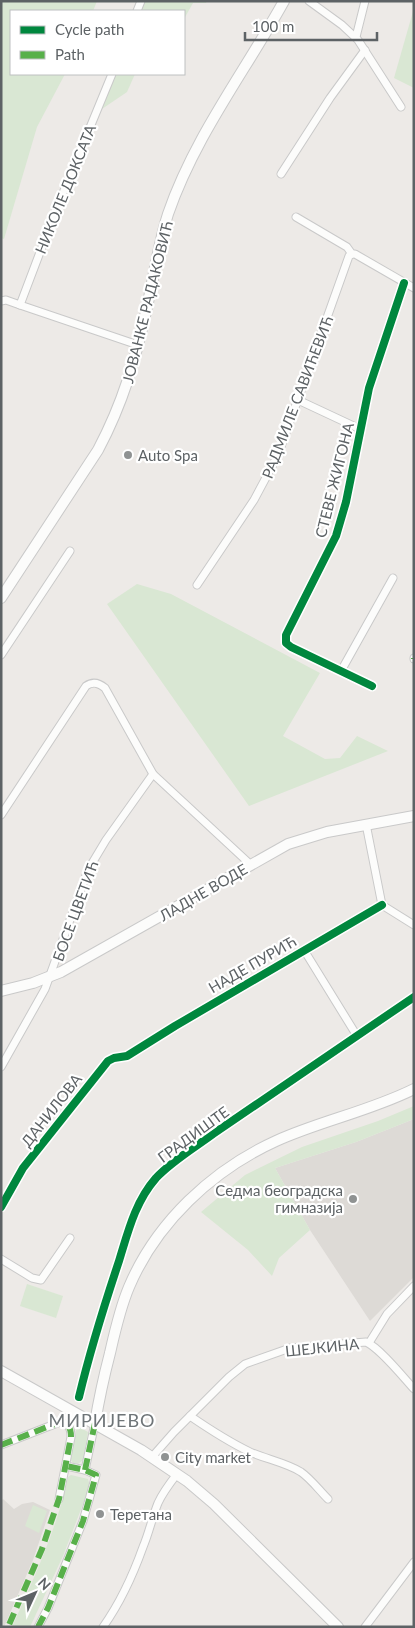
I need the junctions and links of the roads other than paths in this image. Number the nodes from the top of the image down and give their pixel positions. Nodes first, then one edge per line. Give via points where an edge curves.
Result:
1 (284, 1) edge
2 (309, 1) edge
3 (365, 1) edge
4 (356, 37) junction
5 (365, 50) junction
6 (112, 75) edge
7 (401, 108) dead end
8 (281, 174) dead end
9 (296, 217) dead end
10 (352, 254) junction
11 (404, 282) junction
12 (414, 288) edge
13 (1, 301) edge
14 (20, 304) junction
15 (138, 345) junction
16 (298, 400) junction
17 (360, 429) junction
18 (70, 551) dead end
19 (393, 578) dead end
20 (197, 584) dead end
21 (1, 598) edge
22 (1, 655) edge
23 (341, 671) junction
24 (372, 686) dead end
25 (153, 774) junction
26 (1, 815) edge
27 (414, 816) edge
28 (366, 824) junction
29 (251, 865) junction
30 (382, 905) junction
31 (414, 925) edge
32 (304, 950) junction
33 (50, 977) junction
34 (1, 992) edge
35 (414, 997) edge
36 (357, 1036) junction
37 (138, 1049) joint
38 (1, 1067) edge
39 (414, 1089) edge
40 (1, 1207) edge
41 (70, 1238) dead end
42 (1, 1259) edge
43 (414, 1286) edge
44 (369, 1343) junction
45 (1, 1371) edge
46 (414, 1389) edge
47 (79, 1396) dead end
48 (190, 1416) junction
49 (95, 1423) junction
50 (1, 1445) edge
51 (152, 1457) junction
52 (66, 1466) junction
53 (85, 1470) junction
54 (177, 1474) junction
55 (59, 1499) dead end
56 (328, 1499) dead end
57 (414, 1562) edge
58 (38, 1627) edge
59 (103, 1627) edge
60 (338, 1627) edge
61 (365, 1627) edge

1 - 15 main road, ЈОВАНКЕ РАДАКОВИЋ via 204,133 182,177 159,245
2 - 4 street
3 - 4 street
4 - 5 street
5 - 7 street
5 - 8 street
6 - 14 street, НИКОЛЕ ДОКСАТА
9 - 10 street via 347,247
10 - 11 street
10 - 16 street, РАДМИЛЕ САВИЋЕВИЋ
11 - 12 street
11 - 17 street, СТЕВЕ ЖИГОНА via 377,361
13 - 14 street
14 - 15 street
15 - 21 main road, ЈОВАНКЕ РАДАКОВИЋ via 126,387 104,440
16 - 17 street, СТЕВЕ ЖИГОНА
16 - 20 street, РАДМИЛЕ САВИЋЕВИЋ via 269,475
17 - 23 street, СТЕВЕ ЖИГОНА via 336,536 285,639 291,647
18 - 22 street
19 - 23 street
23 - 24 street, СТЕВЕ ЖИГОНА
25 - 26 street via 105,688 90,684
25 - 29 street
25 - 33 street, БОСЕ ЦВЕТИЋ via 88,870
27 - 28 main road, ЛАДНЕ ВОДЕ
28 - 29 main road, ЛАДНЕ ВОДЕ via 295,841
28 - 30 street
29 - 33 main road, ЛАДНЕ ВОДЕ
30 - 31 street
30 - 32 street, НАДЕ ПУРИЋ
32 - 36 street
32 - 37 street, НАДЕ ПУРИЋ
33 - 34 main road, ЛАДНЕ ВОДЕ
33 - 38 street, БОСЕ ЦВЕТИЋ
35 - 36 street, ГРАДИШТЕ
36 - 47 street, ГРАДИШТЕ via 184,1155 150,1186 128,1228
37 - 40 street, ДАНИЛОВА via 105,1064 23,1168
39 - 49 main road via 258,1150 216,1178 173,1217 148,1251 128,1289 114,1334
41 - 42 street via 41,1280
43 - 44 street, ШЕЈКИНА via 387,1314
44 - 46 street
44 - 48 street, ШЕЈКИНА via 303,1346 257,1359 237,1369
45 - 49 main road
48 - 51 street, ШЕЈКИНА
48 - 56 street via 250,1452 293,1467 309,1478
49 - 51 main road
49 - 53 street
50 - 52 street via 60,1422 65,1423 71,1437
51 - 54 main road
52 - 53 street
52 - 55 street
53 - 58 street via 96,1475 83,1521
54 - 59 street via 158,1503 131,1577
54 - 60 main road via 214,1504
57 - 61 street

